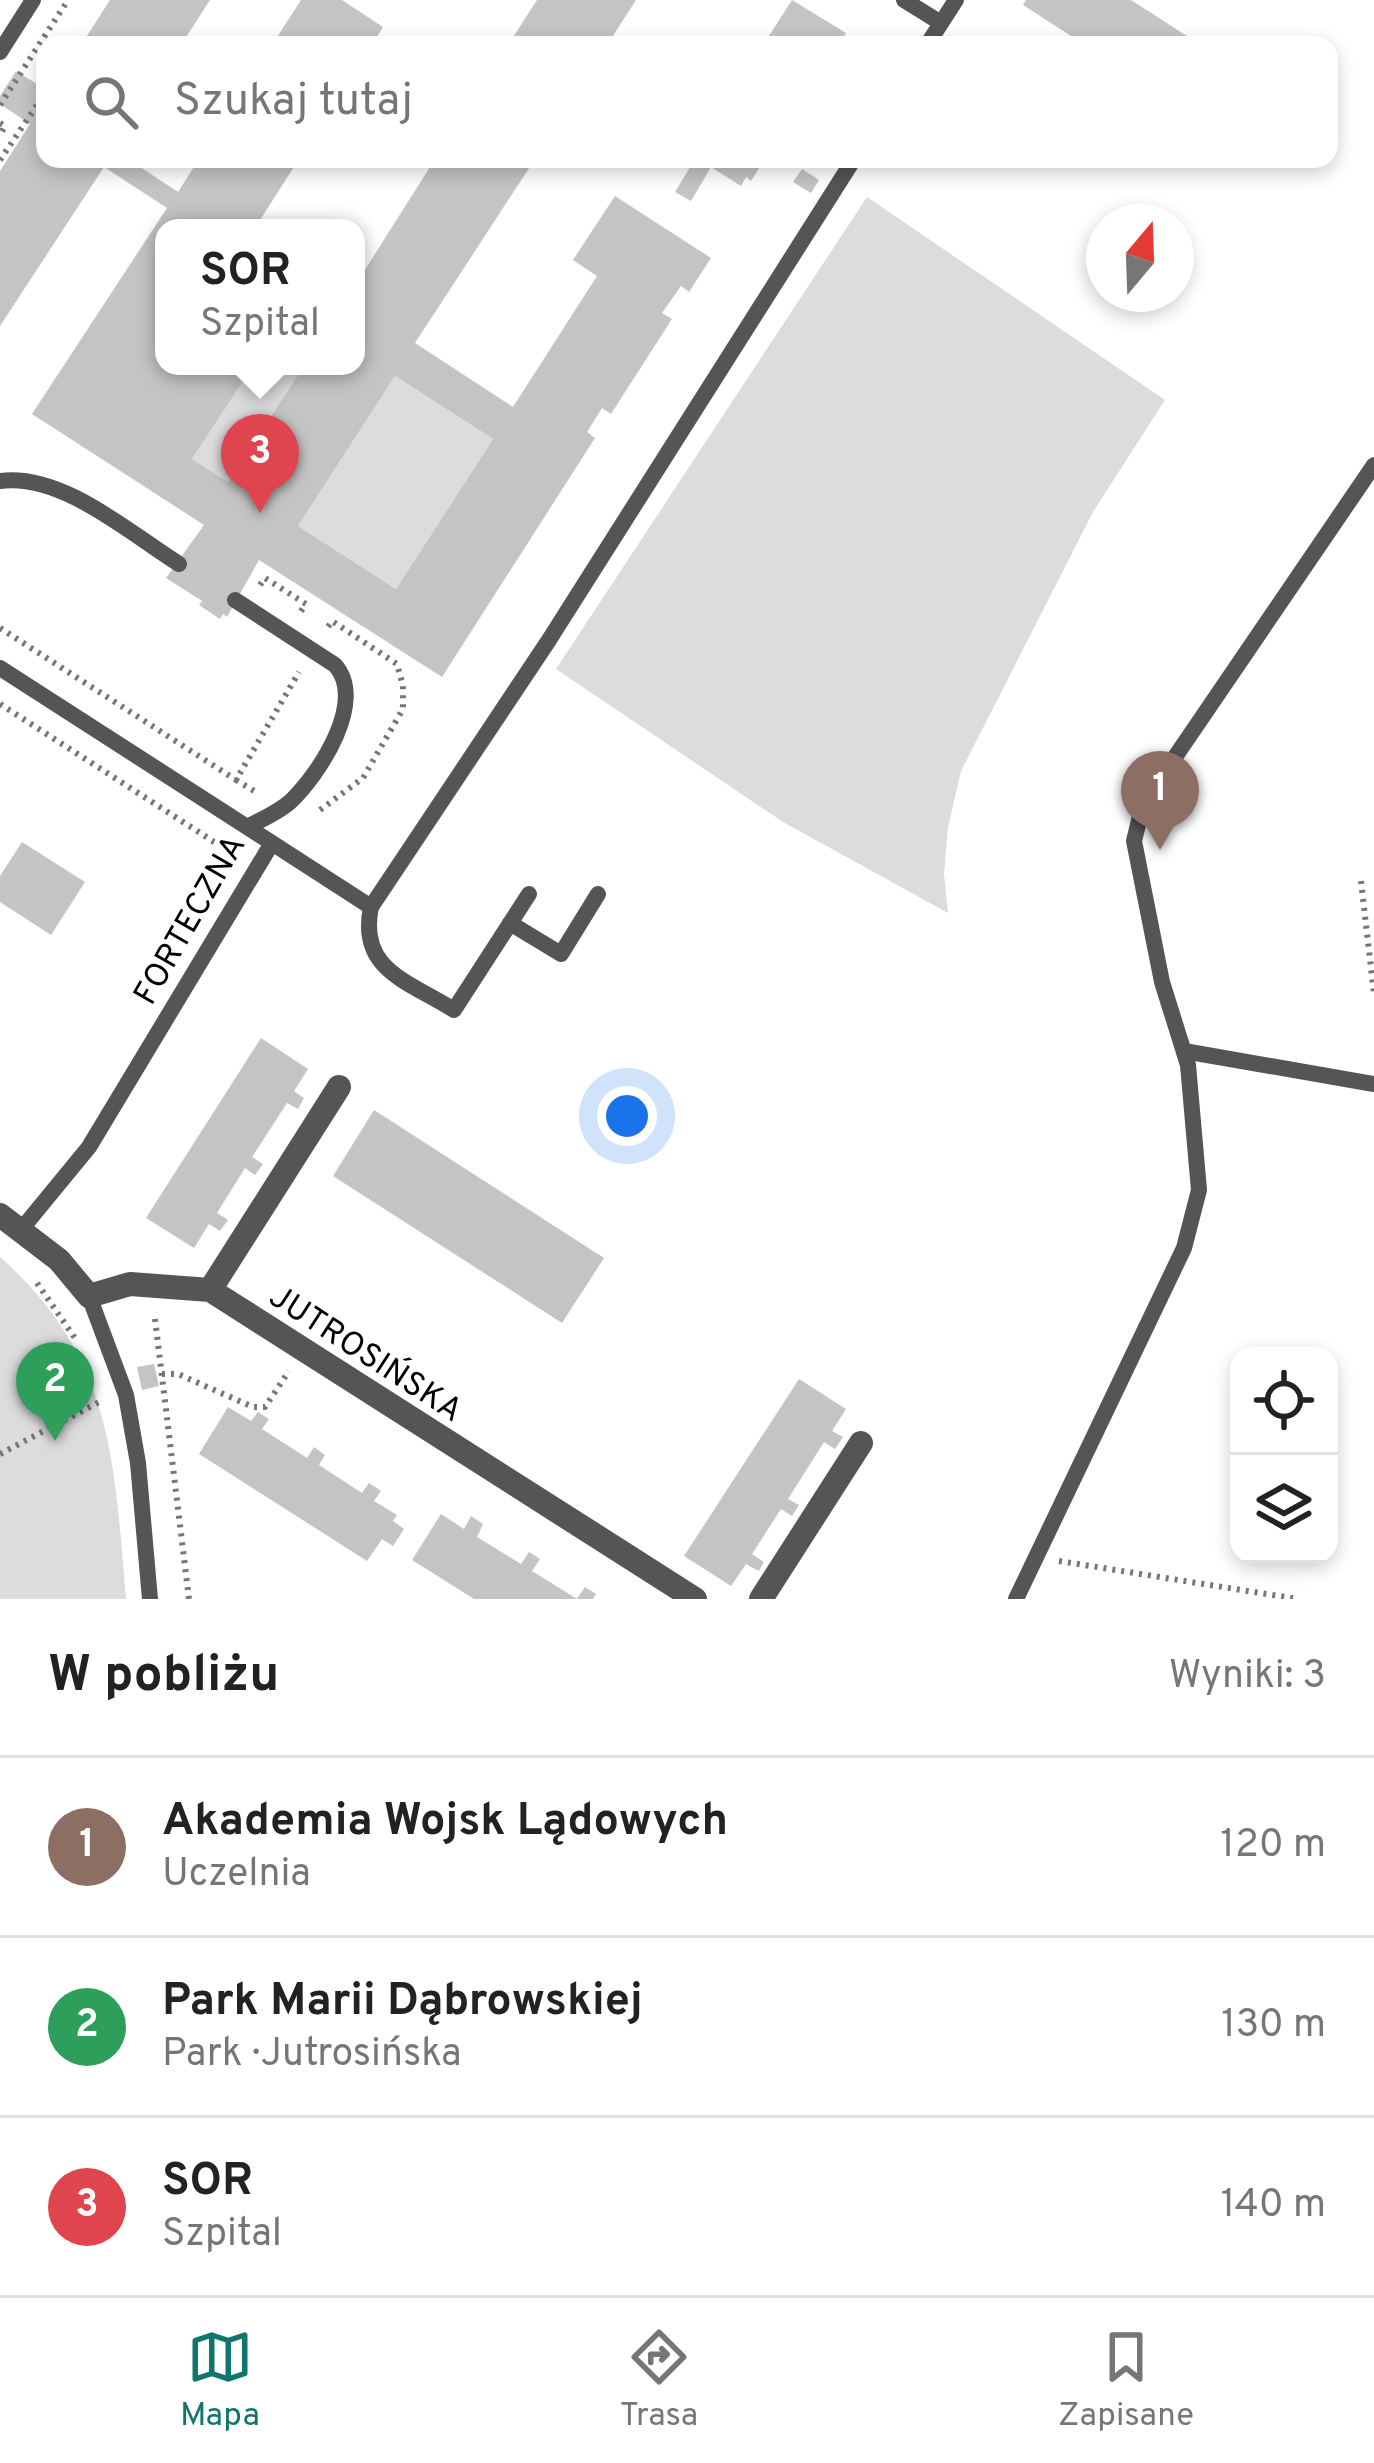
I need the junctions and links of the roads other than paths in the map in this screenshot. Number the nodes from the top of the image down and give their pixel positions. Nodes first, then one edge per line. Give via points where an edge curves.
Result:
1 (33, 0) edge
2 (904, 0) edge
3 (956, 0) edge
4 (940, 23) junction
5 (932, 36) edge
6 (0, 52) edge
7 (848, 168) edge
8 (1374, 465) edge
9 (0, 482) edge
10 (178, 564) dead end
11 (235, 600) dead end
12 (0, 668) edge
13 (249, 826) junction
14 (272, 843) junction
15 (529, 894) dead end
16 (598, 894) dead end
17 (371, 907) junction
18 (510, 923) junction
19 (1184, 1051) junction
20 (1374, 1084) edge
21 (339, 1088) dead end
22 (10, 1223) edge
23 (210, 1290) junction
24 (88, 1296) junction
25 (861, 1443) dead end
26 (150, 1599) edge
27 (694, 1599) edge
28 (760, 1599) edge
29 (1016, 1599) edge

1 - 6 lane
2 - 4 lane
3 - 4 lane
4 - 5 lane
7 - 17 lane
8 - 19 lane via 1143,804 1134,841
9 - 10 lane via 60,489
11 - 13 lane via 328,661 348,693 337,731 291,801
12 - 13 lane, FORTECZNA
13 - 14 lane, FORTECZNA
14 - 17 lane
14 - 22 lane, FORTECZNA via 89,1147
15 - 18 lane
16 - 18 lane via 561,954
17 - 18 lane via 370,952 454,1010
19 - 20 lane
19 - 29 lane via 1199,1190 1184,1248
21 - 23 street
22 - 24 street
23 - 24 street, JUTROSIŃSKA via 130,1284
23 - 27 street, JUTROSIŃSKA
24 - 26 lane via 126,1395
25 - 28 street

